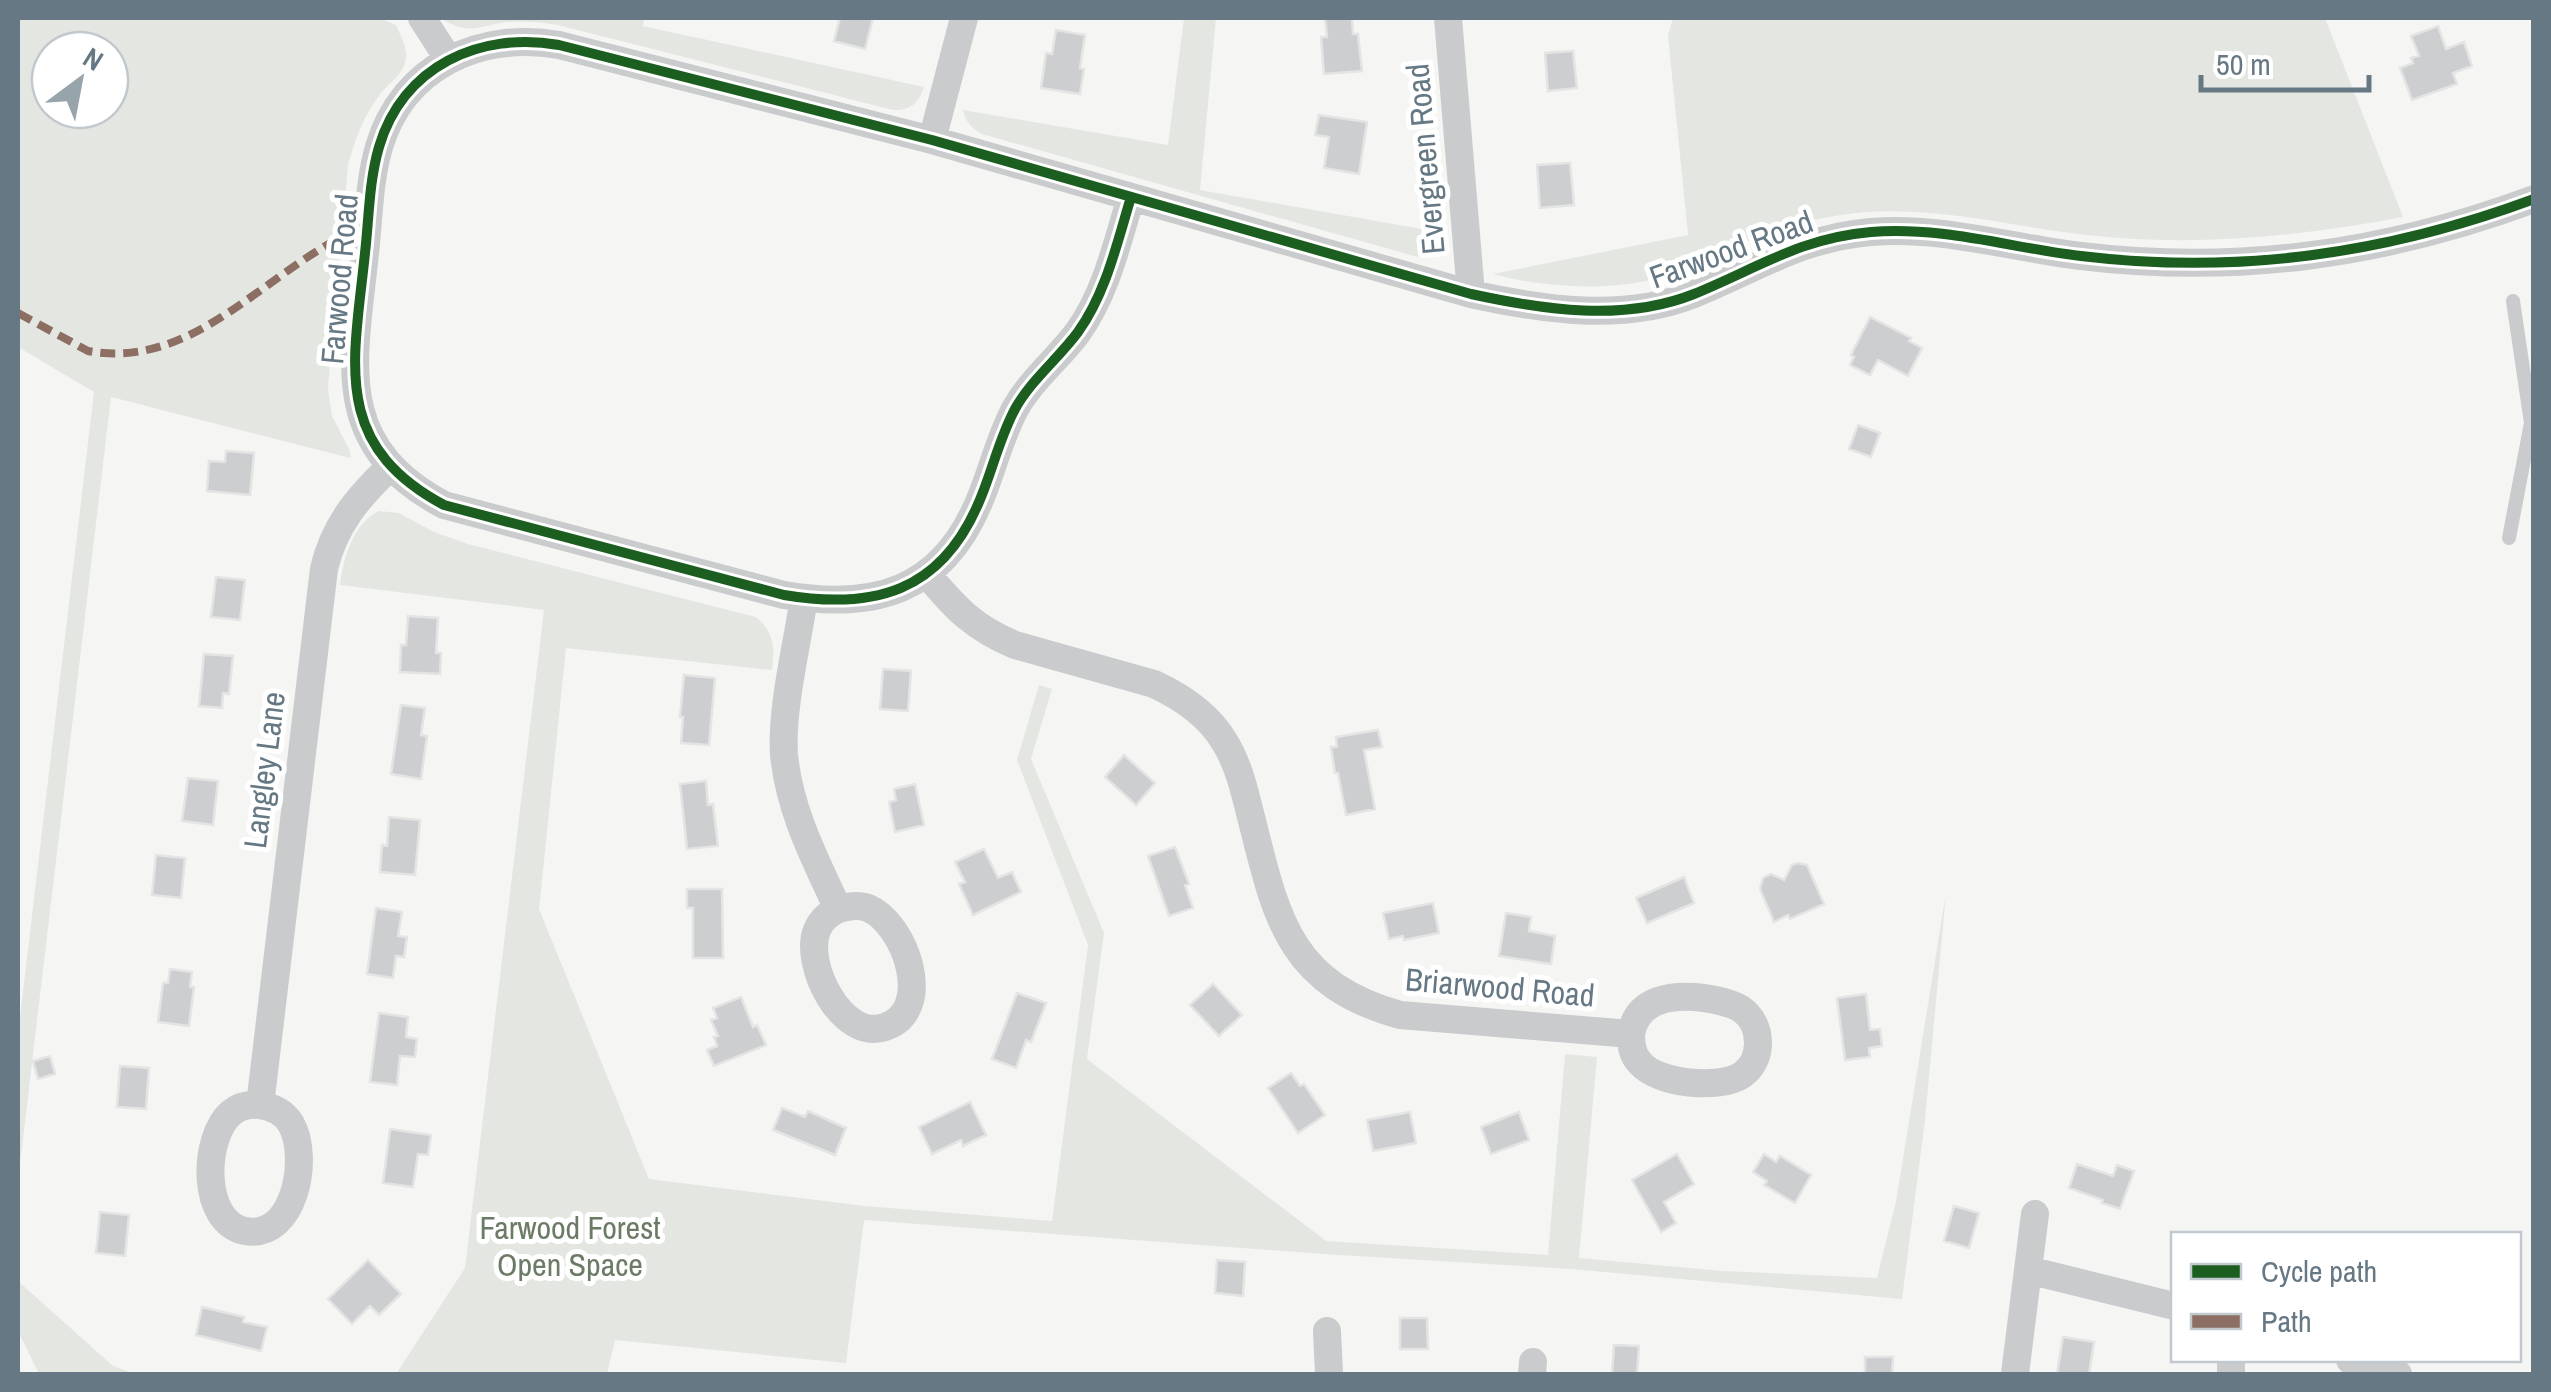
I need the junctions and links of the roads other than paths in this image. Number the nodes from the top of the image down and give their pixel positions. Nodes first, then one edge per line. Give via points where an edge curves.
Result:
1 (422, 18) edge
2 (964, 18) edge
3 (1448, 18) edge
4 (449, 60) junction
5 (932, 140) junction
6 (1131, 197) junction
7 (2534, 199) edge
8 (1471, 294) junction
9 (2513, 302) dead end
10 (2532, 423) edge
11 (391, 466) junction
12 (2509, 538) dead end
13 (928, 574) junction
14 (804, 598) junction
15 (838, 909) junction
16 (1631, 1034) junction
17 (260, 1105) junction
18 (2035, 1214) dead end
19 (2028, 1270) junction
20 (2171, 1305) edge
21 (1326, 1330) dead end
22 (2357, 1362) edge
23 (1329, 1374) edge
24 (2015, 1374) edge
25 (2398, 1374) edge

1 - 4 street
2 - 5 street
3 - 8 street, Evergreen Road
4 - 5 street, Farwood Road via 492,44 548,43
4 - 11 street, Farwood Road via 399,105 374,167 354,375 367,428
5 - 6 street, Farwood Road
6 - 8 street, Farwood Road
6 - 13 street, Farwood Road via 1091,310 1020,400 973,517
7 - 8 street, Farwood Road via 2417,236 2297,258 2118,259 1932,233 1877,232 1795,248 1694,294 1641,308 1541,308
9 - 10 lane
10 - 12 lane
11 - 14 street, Farwood Road via 424,494 465,512
11 - 17 street, Langley Lane via 349,510 328,549
13 - 14 street, Farwood Road via 871,598
13 - 16 street, Briarwood Road via 964,616 996,638 1154,684 1200,713 1226,743 1240,777 1279,918 1308,963 1350,996 1400,1016
14 - 15 street via 784,726 786,771 797,815
15 - 15 street via 861,906 876,913 903,950 913,995 907,1011 889,1026 866,1029 850,1022 824,984 814,940 824,918
16 - 16 street, Briarwood Road via 1652,1002 1698,997 1742,1010 1753,1022 1758,1045 1754,1061 1737,1078 1691,1082 1647,1070 1636,1058
17 - 17 street via 236,1109 224,1120 212,1164 216,1210 227,1223 249,1231 272,1227 284,1216 297,1172 292,1126 282,1113
18 - 19 street
19 - 20 street
19 - 24 street
21 - 23 street
22 - 25 street

